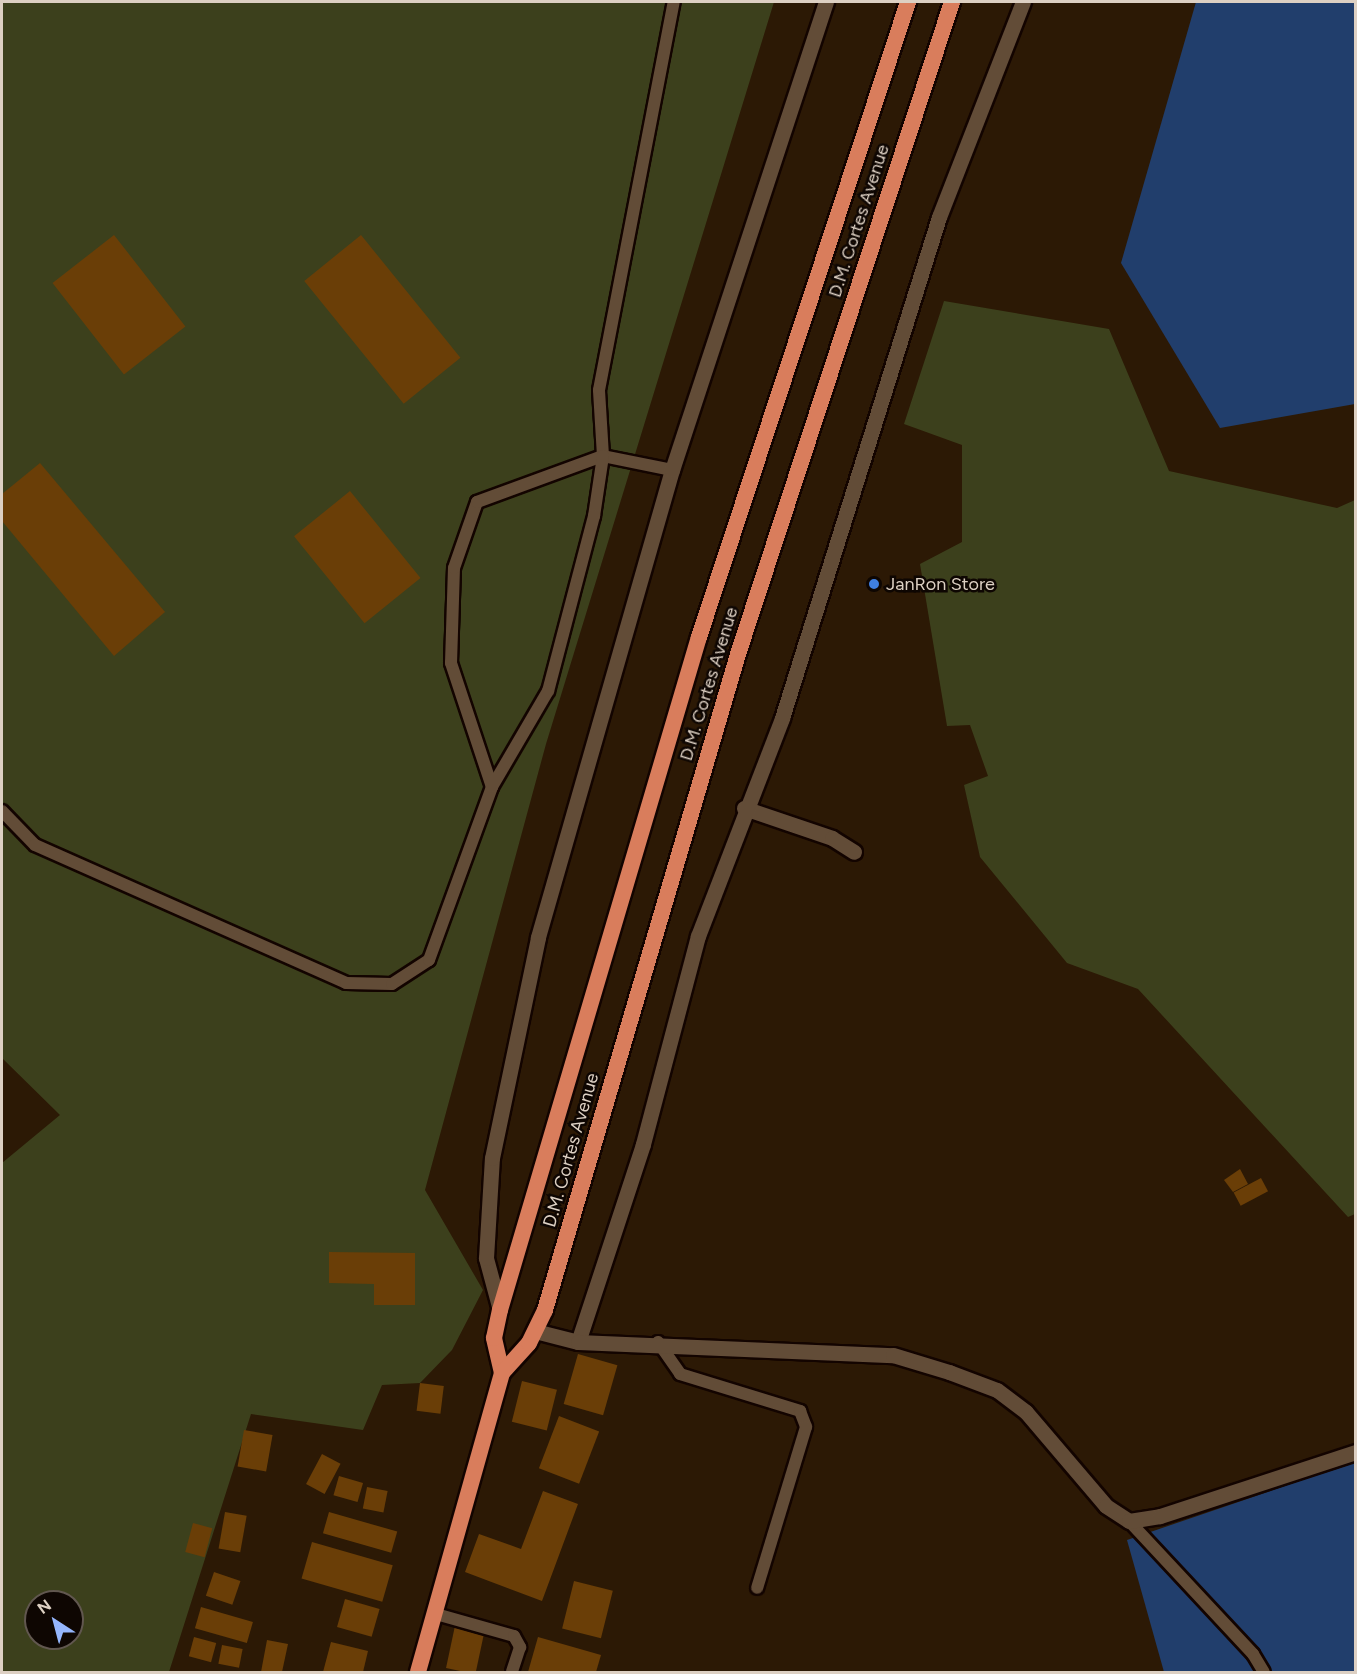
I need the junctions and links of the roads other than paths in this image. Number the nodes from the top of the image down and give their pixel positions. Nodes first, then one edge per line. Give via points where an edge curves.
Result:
1 (674, 2) edge
2 (826, 2) edge
3 (908, 2) edge
4 (952, 2) edge
5 (1023, 2) edge
6 (603, 456) junction
7 (672, 470) junction
8 (492, 787) junction
9 (744, 808) junction
10 (2, 811) edge
11 (854, 852) dead end
12 (500, 1310) junction
13 (535, 1330) junction
14 (578, 1342) junction
15 (658, 1342) junction
16 (502, 1373) junction
17 (1356, 1452) edge
18 (1128, 1521) junction
19 (757, 1588) dead end
20 (436, 1614) junction
21 (418, 1672) edge
22 (513, 1672) edge
23 (1264, 1672) edge

1 - 6 lane via 600,390
2 - 7 street
3 - 12 highway, D.M. Cortes Avenue via 699,637
4 - 13 highway, D.M. Cortes Avenue via 739,651
5 - 9 street via 939,217 783,718
6 - 7 lane
6 - 8 lane via 594,516 548,691
6 - 8 lane via 477,502 454,568 451,663
7 - 12 street via 538,937 492,1158 486,1258
8 - 10 lane via 429,960 392,984 346,983 46,850
9 - 11 street via 832,838
9 - 14 street via 699,936 643,1144
12 - 16 highway, D.M. Cortes Avenue via 494,1338
13 - 14 street
13 - 16 highway, D.M. Cortes Avenue
14 - 15 street
15 - 18 street via 893,1355 997,1390 1026,1412 1106,1506
15 - 19 lane via 680,1374 800,1411 806,1427
16 - 20 highway, D.M. Cortes Avenue
17 - 18 street via 1160,1516
18 - 23 lane via 1253,1654
20 - 21 highway, D.M. Cortes Avenue
20 - 22 lane via 514,1636 520,1647

